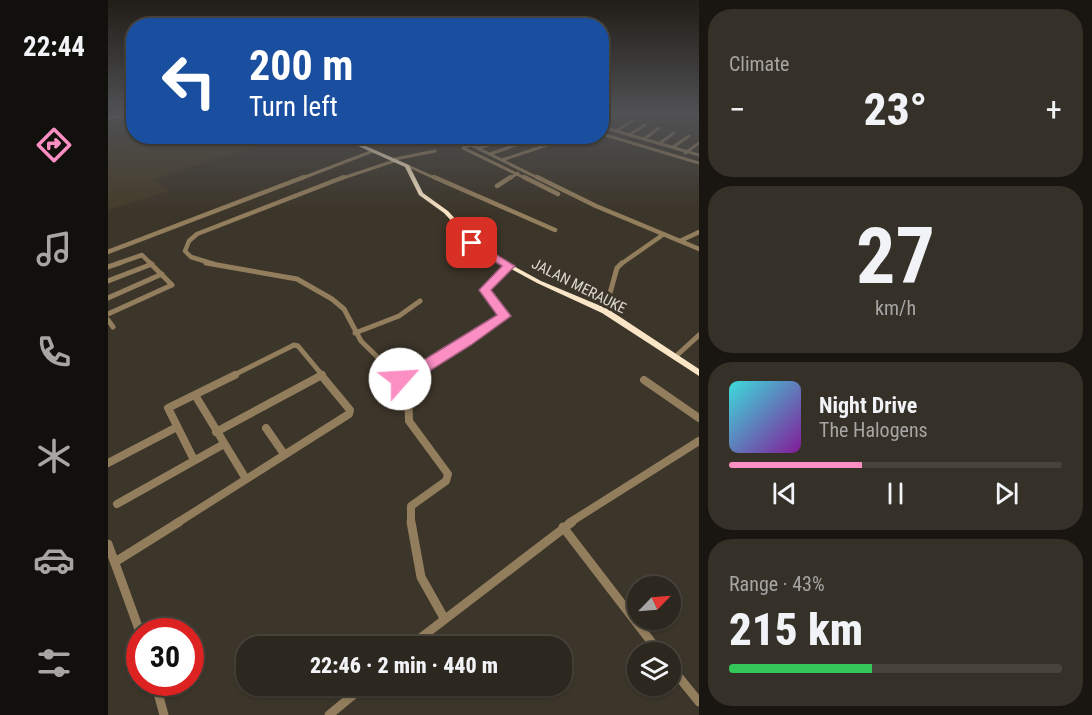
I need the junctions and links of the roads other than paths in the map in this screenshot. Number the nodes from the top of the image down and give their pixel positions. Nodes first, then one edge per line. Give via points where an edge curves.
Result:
1 (362, 146) edge
2 (467, 146) edge
3 (473, 146) edge
4 (485, 146) edge
5 (514, 146) edge
6 (540, 146) edge
7 (645, 146) edge
8 (694, 146) edge
9 (673, 147) edge
10 (478, 149) junction
11 (373, 151) junction
12 (435, 151) dead end
13 (687, 151) junction
14 (490, 154) junction
15 (699, 154) edge
16 (680, 157) junction
17 (396, 160) junction
18 (502, 160) junction
19 (699, 163) edge
20 (408, 166) junction
21 (518, 173) junction
22 (497, 186) dead end
23 (558, 194) dead end
24 (555, 230) dead end
25 (699, 232) edge
26 (664, 234) junction
27 (680, 241) junction
28 (699, 249) edge
29 (108, 252) edge
30 (152, 264) junction
31 (509, 266) junction
32 (108, 267) edge
33 (162, 274) junction
34 (108, 282) edge
35 (108, 298) edge
36 (420, 301) dead end
37 (605, 311) junction
38 (108, 314) edge
39 (108, 320) edge
40 (113, 327) dead end
41 (356, 333) junction
42 (699, 334) edge
43 (675, 357) junction
44 (699, 373) edge
45 (322, 375) junction
46 (644, 380) dead end
47 (402, 381) junction
48 (195, 395) junction
49 (699, 418) edge
50 (177, 427) junction
51 (266, 428) dead end
52 (216, 432) junction
53 (699, 441) edge
54 (224, 444) junction
55 (285, 454) junction
56 (194, 460) junction
57 (108, 463) edge
58 (246, 479) junction
59 (117, 504) dead end
60 (563, 528) junction
61 (109, 549) edge
62 (114, 562) junction
63 (135, 618) edge
64 (444, 618) junction
65 (422, 636) edge
66 (652, 642) edge
67 (681, 680) edge
68 (159, 696) edge
69 (352, 696) edge
70 (699, 702) edge
71 (164, 715) edge
72 (329, 715) edge

1 - 11 highway
2 - 21 street via 463,148
3 - 10 street
4 - 10 street
5 - 14 street
6 - 18 street
7 - 16 street
8 - 13 street
9 - 13 street
10 - 14 street
11 - 17 highway
11 - 29 street
12 - 17 street
13 - 15 street
13 - 16 street
14 - 18 street
16 - 19 street
17 - 20 highway
17 - 41 street via 315,187 193,236 185,249 189,256 207,263 300,280 342,306
18 - 26 street
20 - 24 street
20 - 31 highway, JALAN MERAUKE via 423,196 446,212 477,248
21 - 22 street
21 - 23 street
25 - 27 street
26 - 27 street
26 - 37 street via 617,268
27 - 28 street
30 - 32 street via 141,255
30 - 33 street
30 - 34 street
31 - 37 highway, JALAN MERAUKE
31 - 47 street via 484,290 504,316
33 - 35 street
33 - 38 street via 172,286
36 - 41 street via 399,316
37 - 43 highway, JALAN MERAUKE
39 - 40 street
41 - 47 street
42 - 43 street
43 - 44 highway, JALAN MERAUKE
45 - 48 street via 295,345
45 - 52 street
45 - 55 street via 350,413
46 - 49 street
47 - 64 street via 408,392 409,421 448,474 446,481 409,511 420,577
48 - 50 street via 168,408
48 - 52 street
50 - 56 street
50 - 57 street
51 - 55 street
52 - 54 street
53 - 60 street
54 - 56 street
54 - 58 street
55 - 58 street
56 - 59 street
58 - 62 street
60 - 64 street
60 - 66 street
61 - 62 street
62 - 63 street
64 - 65 street
67 - 70 street
68 - 71 street
69 - 72 street

